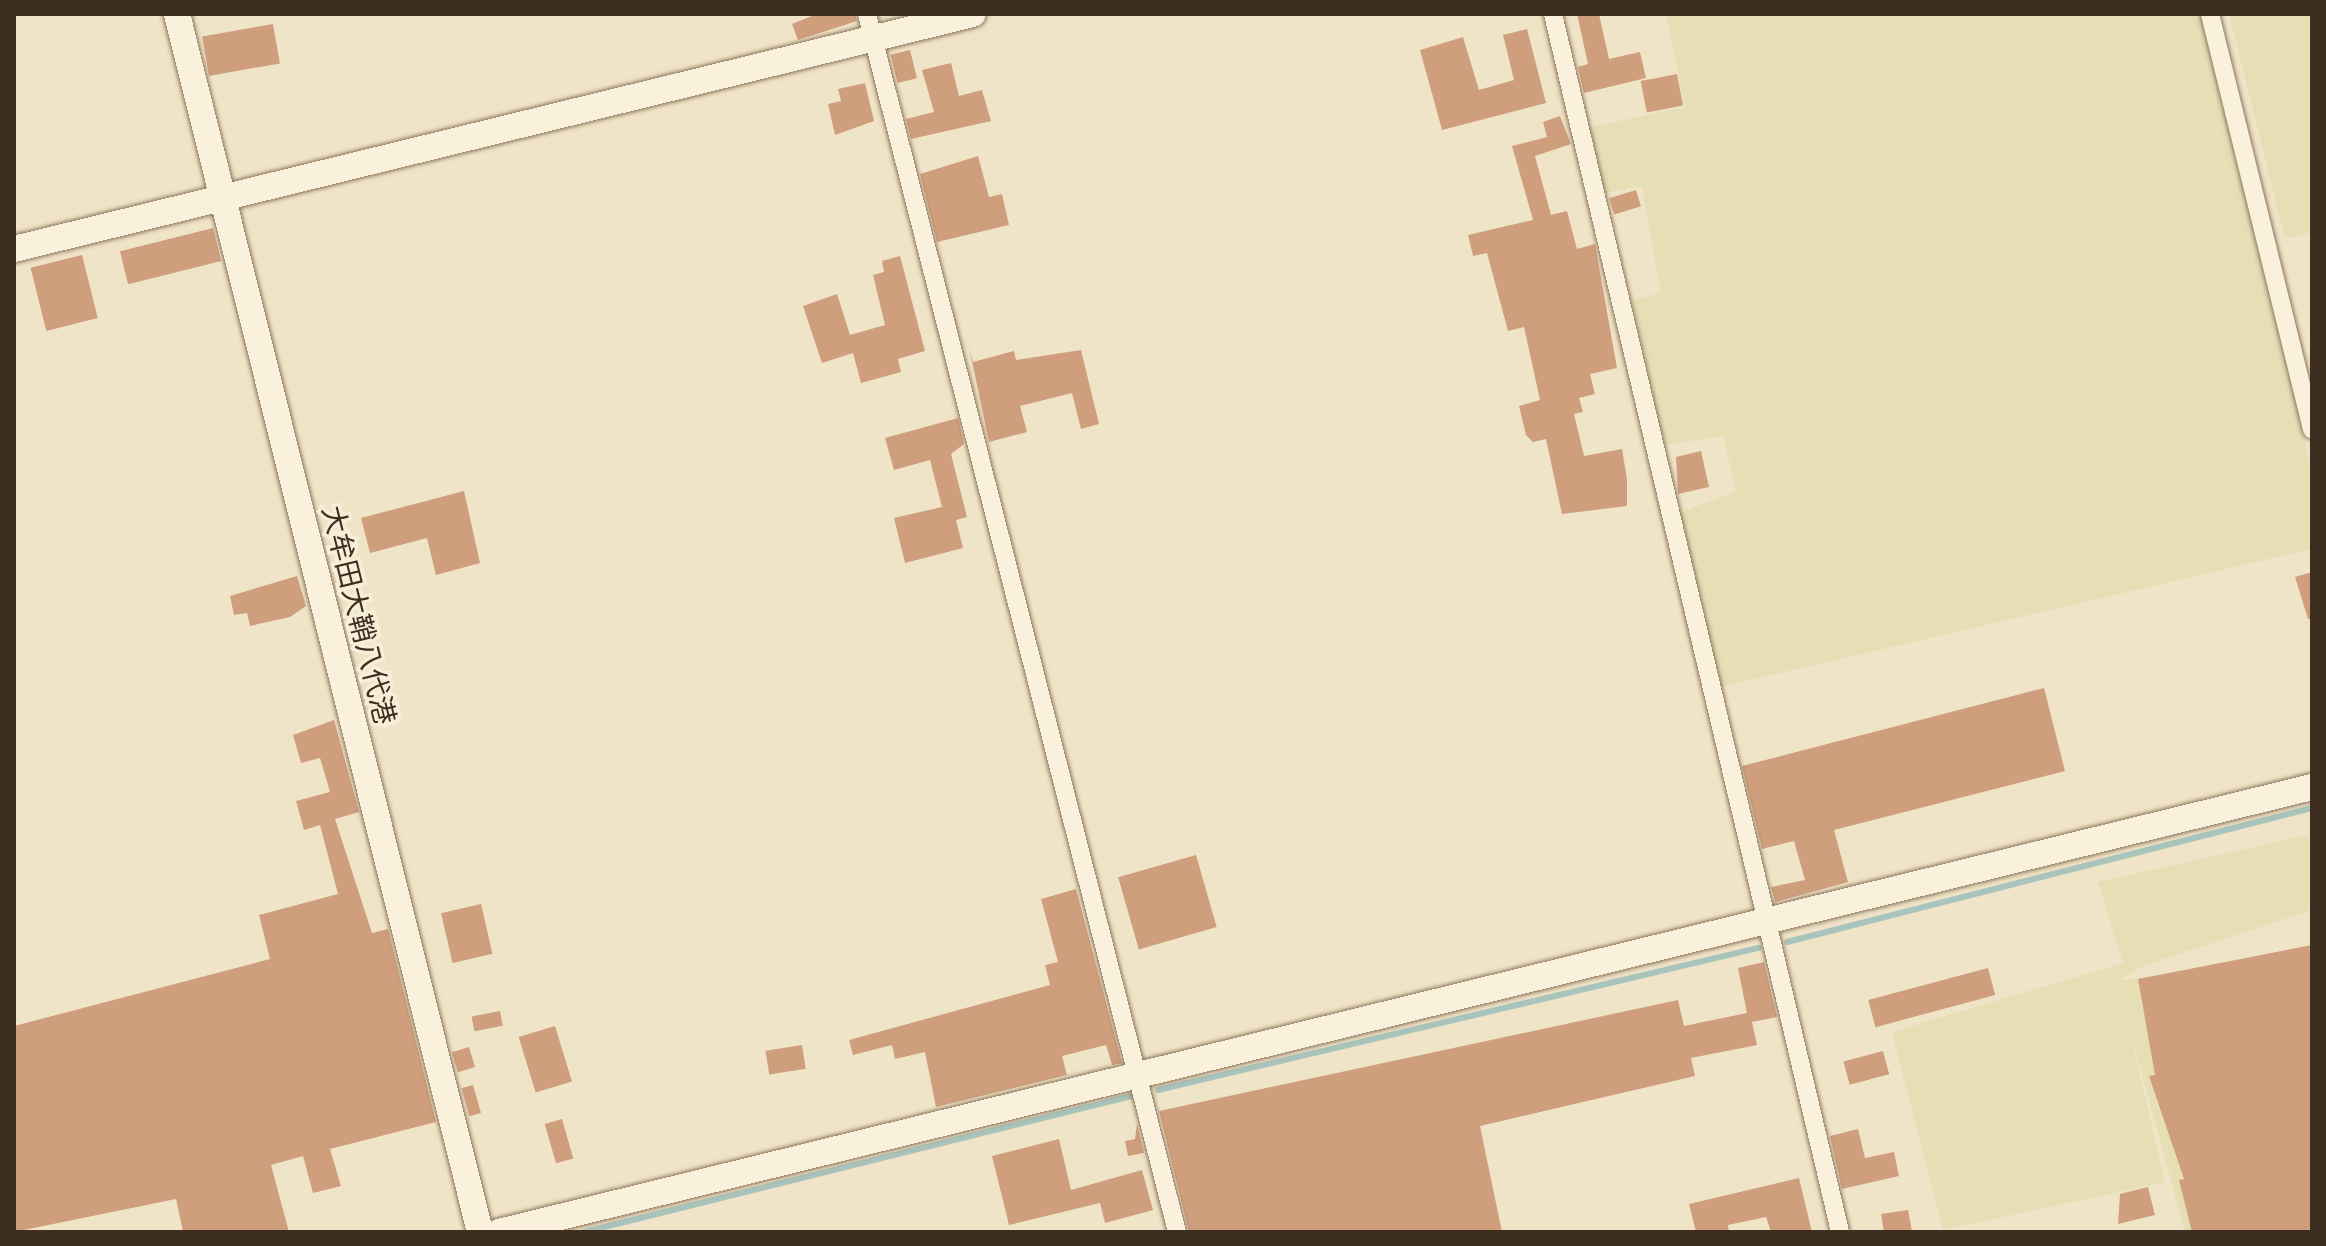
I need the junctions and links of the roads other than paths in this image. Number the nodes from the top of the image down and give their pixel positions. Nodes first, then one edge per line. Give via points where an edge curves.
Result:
1 (177, 14) edge
2 (973, 14) edge
3 (1553, 14) edge
4 (2210, 14) edge
5 (869, 26) edge
6 (221, 197) junction
7 (14, 249) edge
8 (2312, 430) edge
9 (2312, 787) edge
10 (1766, 920) junction
11 (1141, 1079) junction
12 (480, 1232) edge
13 (499, 1232) edge
14 (1177, 1232) edge
15 (1840, 1232) edge

1 - 6 street, 大牟田大鞘八代港
2 - 5 street
3 - 10 street
4 - 8 street
5 - 6 street
5 - 11 street
6 - 7 street
6 - 12 street, 大牟田大鞘八代港
9 - 10 street
10 - 11 street
10 - 15 street
11 - 13 street
11 - 14 street

